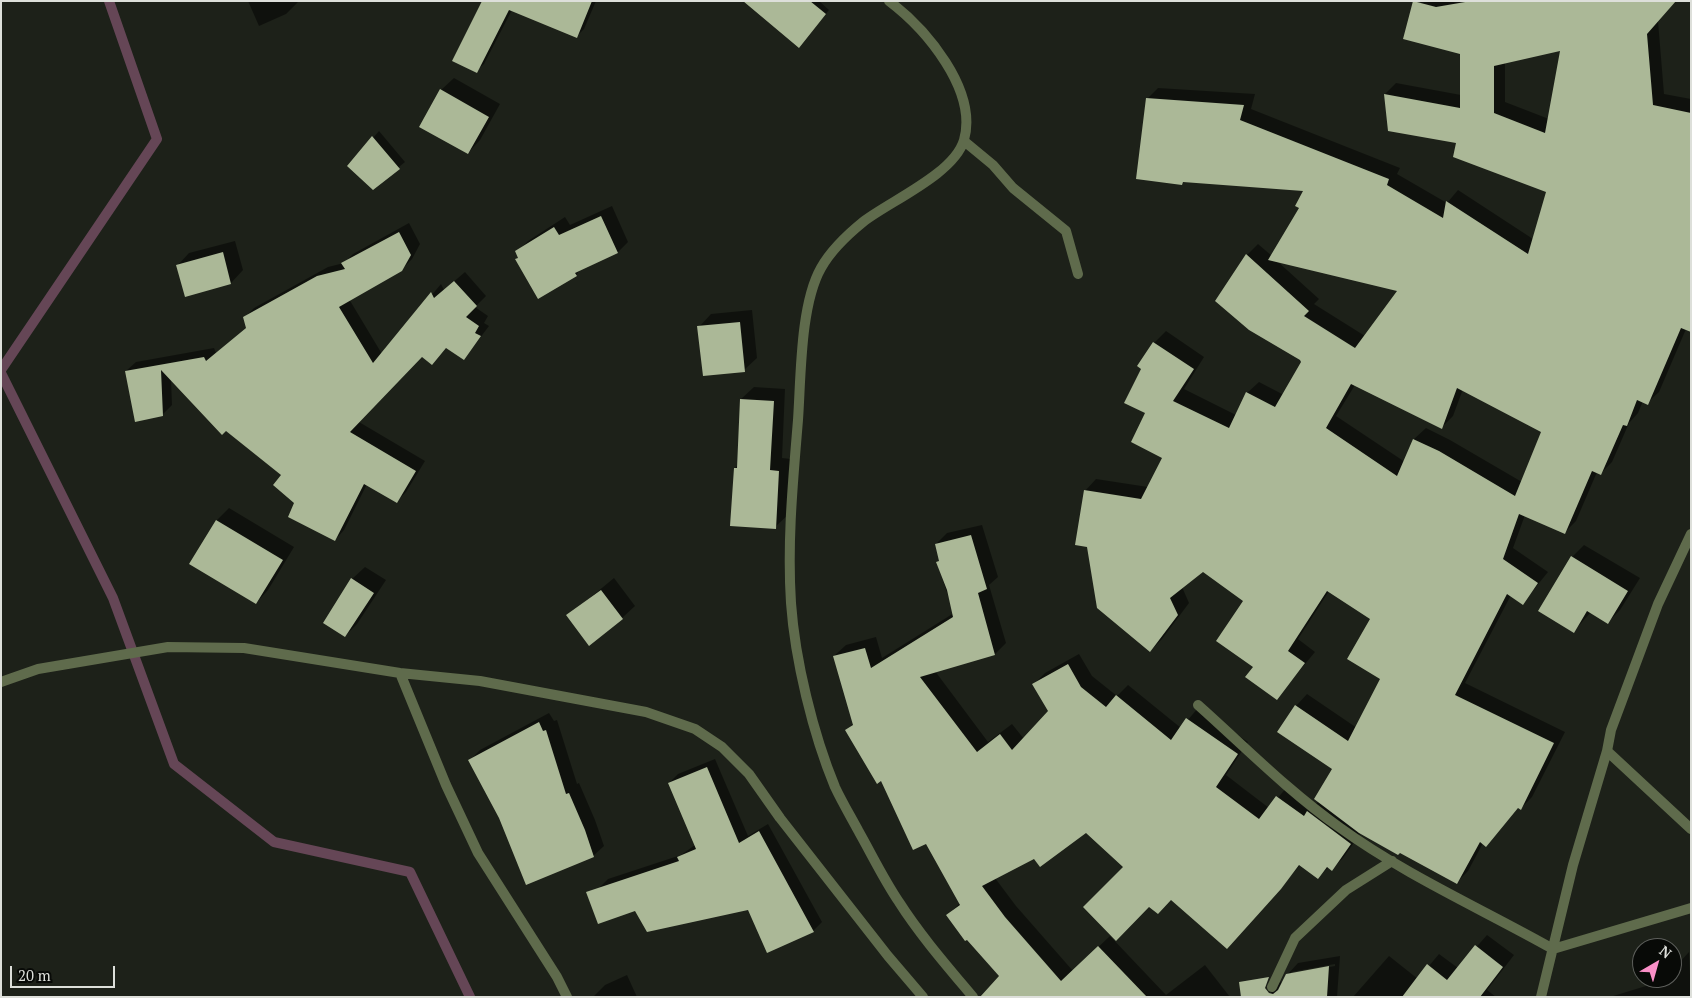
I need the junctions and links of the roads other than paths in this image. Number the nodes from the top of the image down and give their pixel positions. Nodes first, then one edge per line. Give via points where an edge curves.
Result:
1 (889, 1) edge
2 (964, 141) junction
3 (1078, 274) dead end
4 (1691, 534) edge
5 (400, 673) junction
6 (1, 682) edge
7 (1198, 705) dead end
8 (1607, 751) junction
9 (1691, 829) edge
10 (1392, 862) junction
11 (1691, 908) edge
12 (1554, 949) junction
13 (1272, 987) dead end
14 (566, 997) edge
15 (923, 997) edge
16 (973, 997) edge
17 (1541, 997) edge

1 - 2 street via 934,46 957,82 966,111
2 - 3 street via 993,165 1013,188 1066,231
2 - 16 street via 950,161 927,181 864,221 837,246 820,269 809,301 790,520 791,604 802,675 815,728 835,787 899,903
4 - 8 street via 1658,604 1611,730
5 - 6 street via 244,648 168,647 38,669
5 - 14 street via 478,853 558,977
5 - 15 street via 578,698 646,712 695,729 722,747 748,774
7 - 10 street via 1296,794
8 - 9 street
8 - 12 street via 1573,865
10 - 12 street
10 - 13 street via 1346,890 1295,938
11 - 12 street
12 - 17 street

